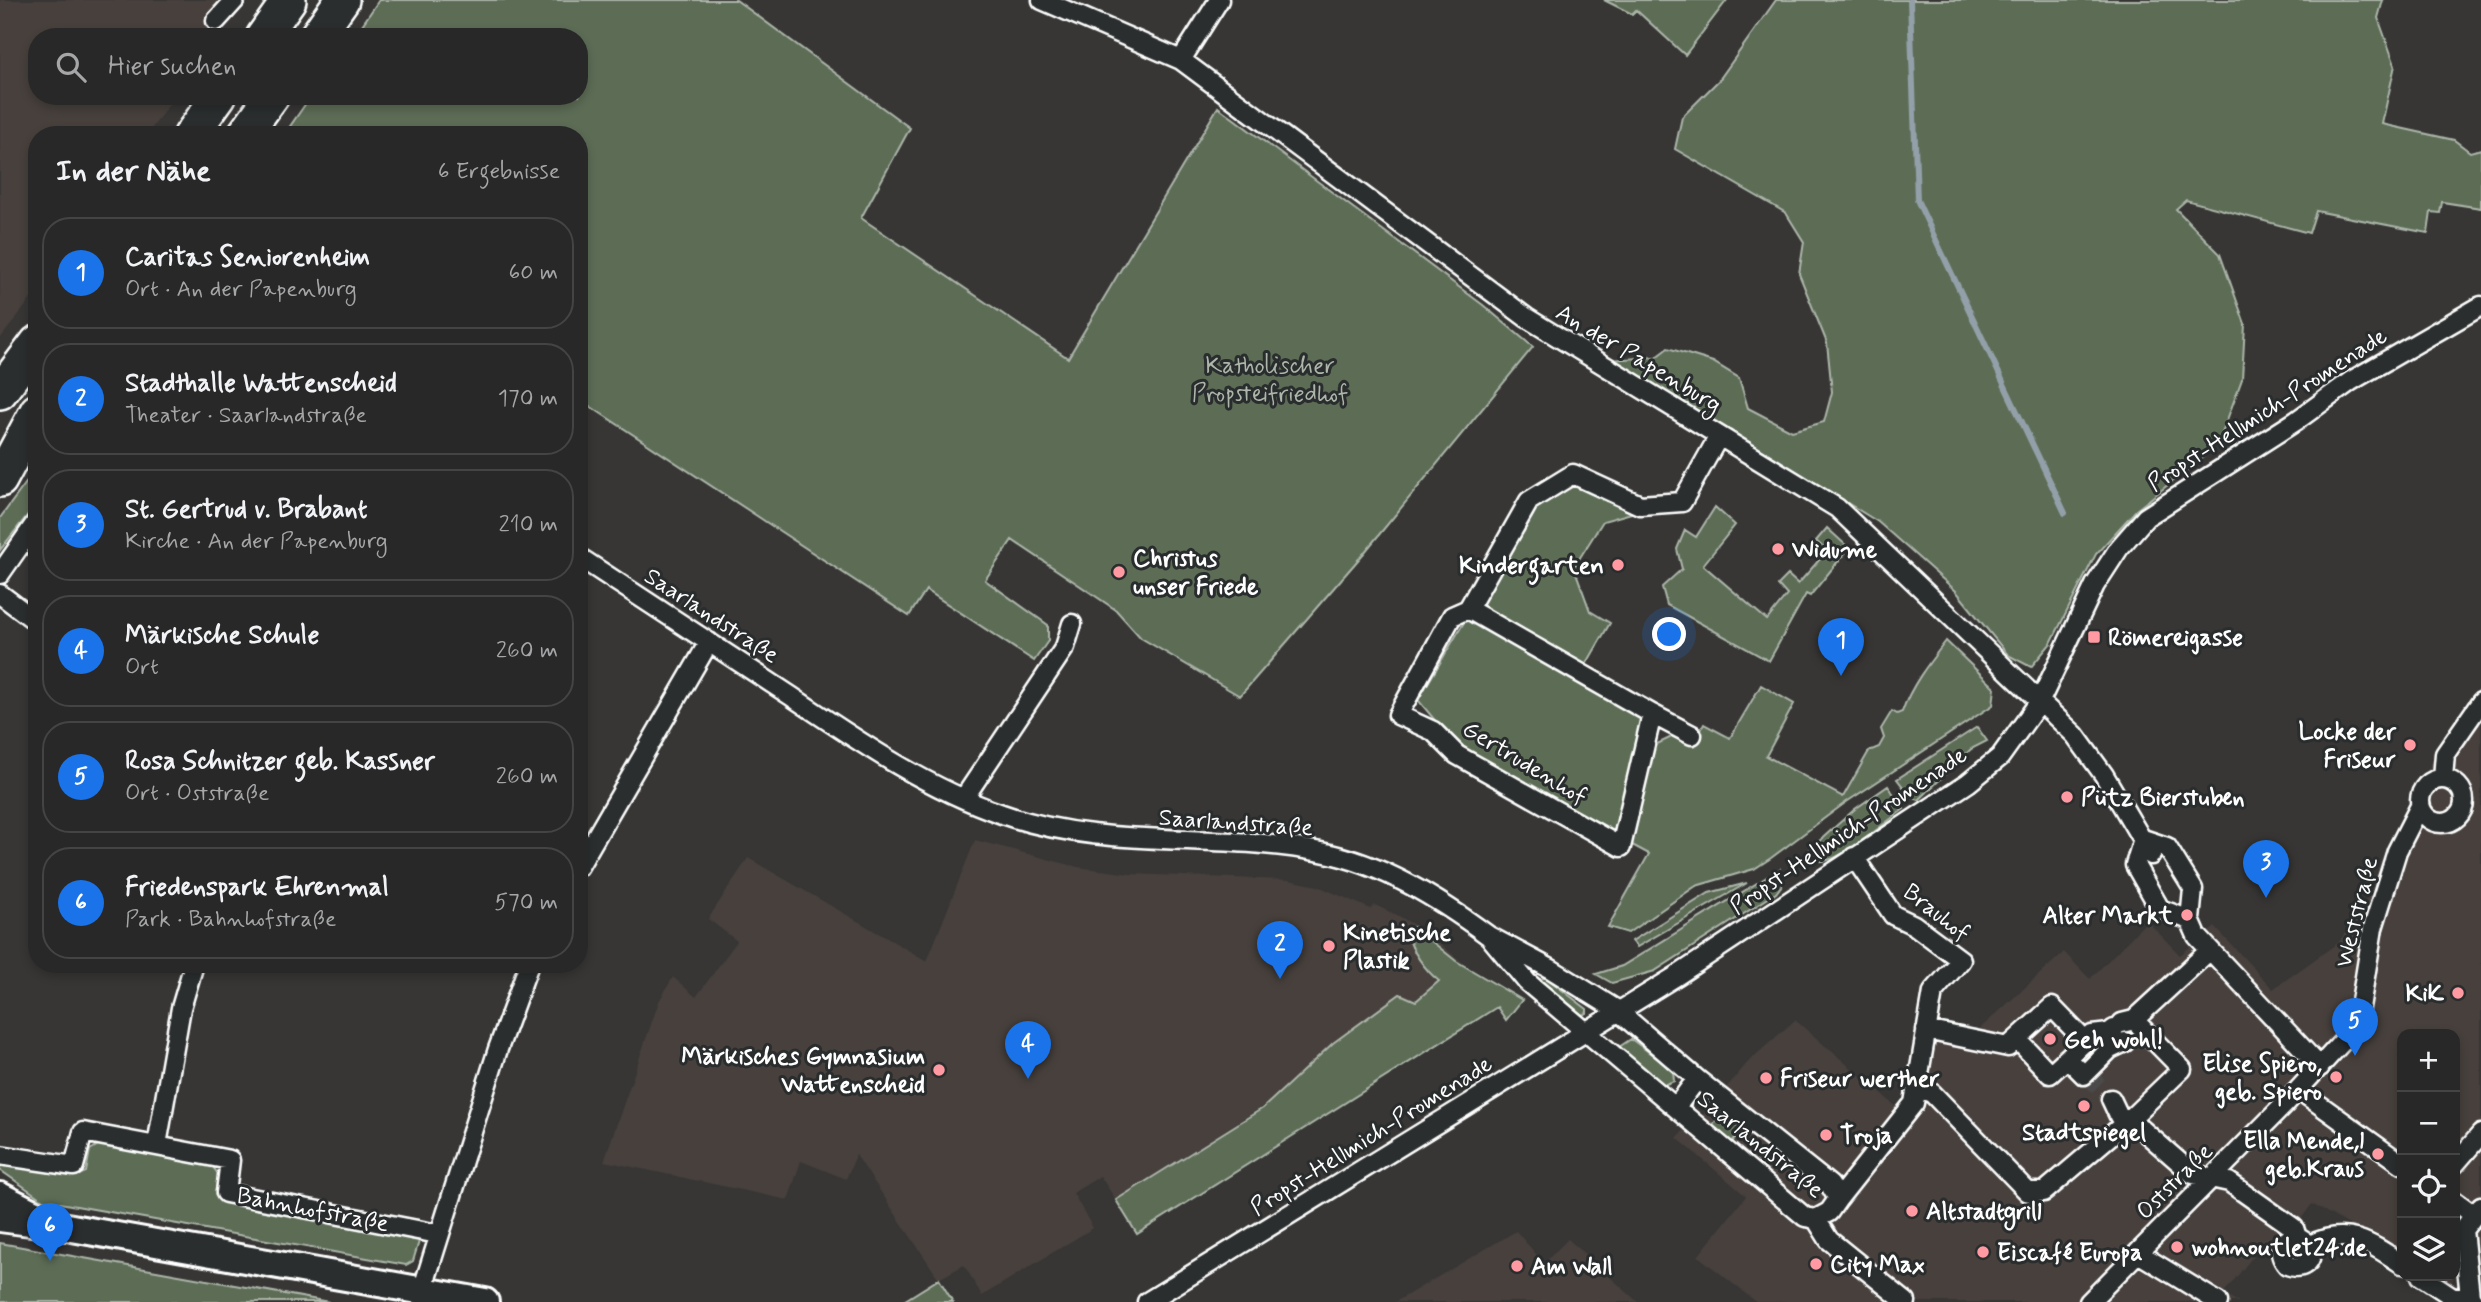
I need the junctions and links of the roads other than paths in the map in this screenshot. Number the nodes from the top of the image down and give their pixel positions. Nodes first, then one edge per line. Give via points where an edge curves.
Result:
1 (236, 0) edge
2 (289, 0) edge
3 (342, 0) edge
4 (1042, 0) edge
5 (1219, 0) edge
6 (216, 21) dead end
7 (269, 28) edge
8 (322, 28) edge
9 (1181, 60) junction
10 (213, 105) edge
11 (266, 105) edge
12 (197, 126) edge
13 (250, 126) edge
14 (2481, 306) edge
15 (28, 355) edge
16 (0, 392) edge
17 (28, 422) edge
18 (28, 427) edge
19 (1719, 436) junction
20 (0, 460) edge
21 (0, 480) edge
22 (28, 534) edge
23 (588, 562) edge
24 (0, 574) edge
25 (0, 594) edge
26 (1468, 609) junction
27 (28, 615) edge
28 (1072, 624) dead end
29 (709, 642) junction
30 (2040, 701) junction
31 (2481, 702) edge
32 (1652, 714) junction
33 (1692, 735) dead end
34 (2443, 778) junction
35 (964, 798) junction
36 (2420, 806) junction
37 (2147, 847) junction
38 (588, 850) edge
39 (1854, 857) junction
40 (2190, 920) junction
41 (1489, 936) junction
42 (2210, 950) junction
43 (191, 973) edge
44 (526, 973) edge
45 (1617, 1010) junction
46 (1585, 1030) junction
47 (1926, 1030) junction
48 (2128, 1030) junction
49 (2351, 1034) joint
50 (2017, 1039) junction
51 (2085, 1041) junction
52 (2067, 1058) junction
53 (2320, 1067) junction
54 (1697, 1079) junction
55 (1916, 1087) junction
56 (2299, 1090) junction
57 (2111, 1099) tunnel mouth
58 (1676, 1107) junction
59 (2130, 1119) junction
60 (2481, 1133) edge
61 (157, 1145) junction
62 (0, 1155) edge
63 (2460, 1158) edge
64 (2397, 1160) edge
65 (2213, 1177) junction
66 (0, 1196) edge
67 (1838, 1199) junction
68 (2460, 1203) edge
69 (2478, 1211) edge
70 (0, 1218) edge
71 (1816, 1219) junction
72 (61, 1226) junction
73 (438, 1234) junction
74 (2138, 1253) junction
75 (2397, 1261) edge
76 (2426, 1281) edge
77 (422, 1290) junction
78 (2443, 1297) edge
79 (2472, 1299) edge
80 (485, 1302) edge
81 (1147, 1302) edge
82 (1906, 1302) edge
83 (2089, 1302) edge
84 (2218, 1302) edge

1 - 6 street
2 - 7 highway
3 - 8 highway
4 - 9 street, An der Papenburg
5 - 9 street
9 - 19 street, An der Papenburg via 1527,318
10 - 12 highway
11 - 13 highway
14 - 30 street, Propst-Hellmich-Promenade via 2351,381 2146,517 2095,585
15 - 16 highway
17 - 20 highway
18 - 21 highway
19 - 26 street, Gertrudenhof via 1682,502 1640,505 1573,474 1529,501
19 - 30 street, An der Papenburg via 1837,508
22 - 24 street
23 - 29 street, Saarlandstraße
25 - 27 street
26 - 32 street
26 - 32 street, Gertrudenhof via 1452,616 1398,715 1433,731 1457,755 1621,846
28 - 35 street via 1066,647
29 - 35 street, Saarlandstraße via 886,760
29 - 38 street
30 - 37 street, An der Papenburg via 2075,734
30 - 39 street, Propst-Hellmich-Promenade via 2000,757
31 - 34 street via 2445,754
32 - 33 street
34 - 36 street, Weststraße via 2426,785
34 - 36 street via 2463,793 2458,816 2438,823 2427,818
35 - 41 street, Saarlandstraße via 1058,831 1144,841 1277,845 1332,855 1383,871
36 - 49 street, Weststraße via 2397,851 2373,928 2357,1026
37 - 40 street, An der Papenburg via 2166,847 2193,889
37 - 40 street via 2135,865 2160,909
39 - 45 street, Propst-Hellmich-Promenade via 1678,975
39 - 47 street, Brauhof via 1893,915 1961,960 1933,992
40 - 42 street
41 - 45 street, Saarlandstraße
41 - 46 street, Saarlandstraße via 1527,982
42 - 48 street
42 - 53 street
43 - 61 street
44 - 73 street
45 - 46 street, Propst-Hellmich-Promenade
45 - 54 street, Saarlandstraße
46 - 58 street, Saarlandstraße
46 - 81 street, Propst-Hellmich-Promenade
47 - 50 street via 2008,1047
47 - 55 street, Brauhof
48 - 51 street via 2092,1035
48 - 52 street via 2084,1075
48 - 59 street via 2182,1069
49 - 53 street, Oststraße
50 - 51 street via 2052,1007
50 - 52 street via 2050,1074
51 - 52 street
53 - 56 street, Oststraße
54 - 58 street, Saarlandstraße
54 - 67 street, Saarlandstraße via 1830,1185
55 - 59 street via 1932,1093 2028,1192 2044,1192
55 - 67 street, Brauhof via 1914,1102
56 - 64 street
56 - 65 street, Oststraße
57 - 59 street via 2119,1116
58 - 71 street, Saarlandstraße via 1805,1217
59 - 65 street via 2193,1174
60 - 63 street
61 - 62 street, Bahnhofstraße via 83,1132 74,1166
61 - 73 street, Bahnhofstraße via 230,1160 226,1193
65 - 74 street, Oststraße
65 - 75 street via 2229,1182 2283,1220 2303,1241 2361,1237
66 - 72 street
67 - 71 street, Saarlandstraße via 1829,1212
68 - 69 street
69 - 79 street via 2463,1230
70 - 72 street
71 - 82 street, Saarlandstraße via 1829,1240
72 - 77 street
73 - 77 street
74 - 83 street, Oststraße
74 - 84 street
76 - 78 street
77 - 80 street
78 - 79 street

